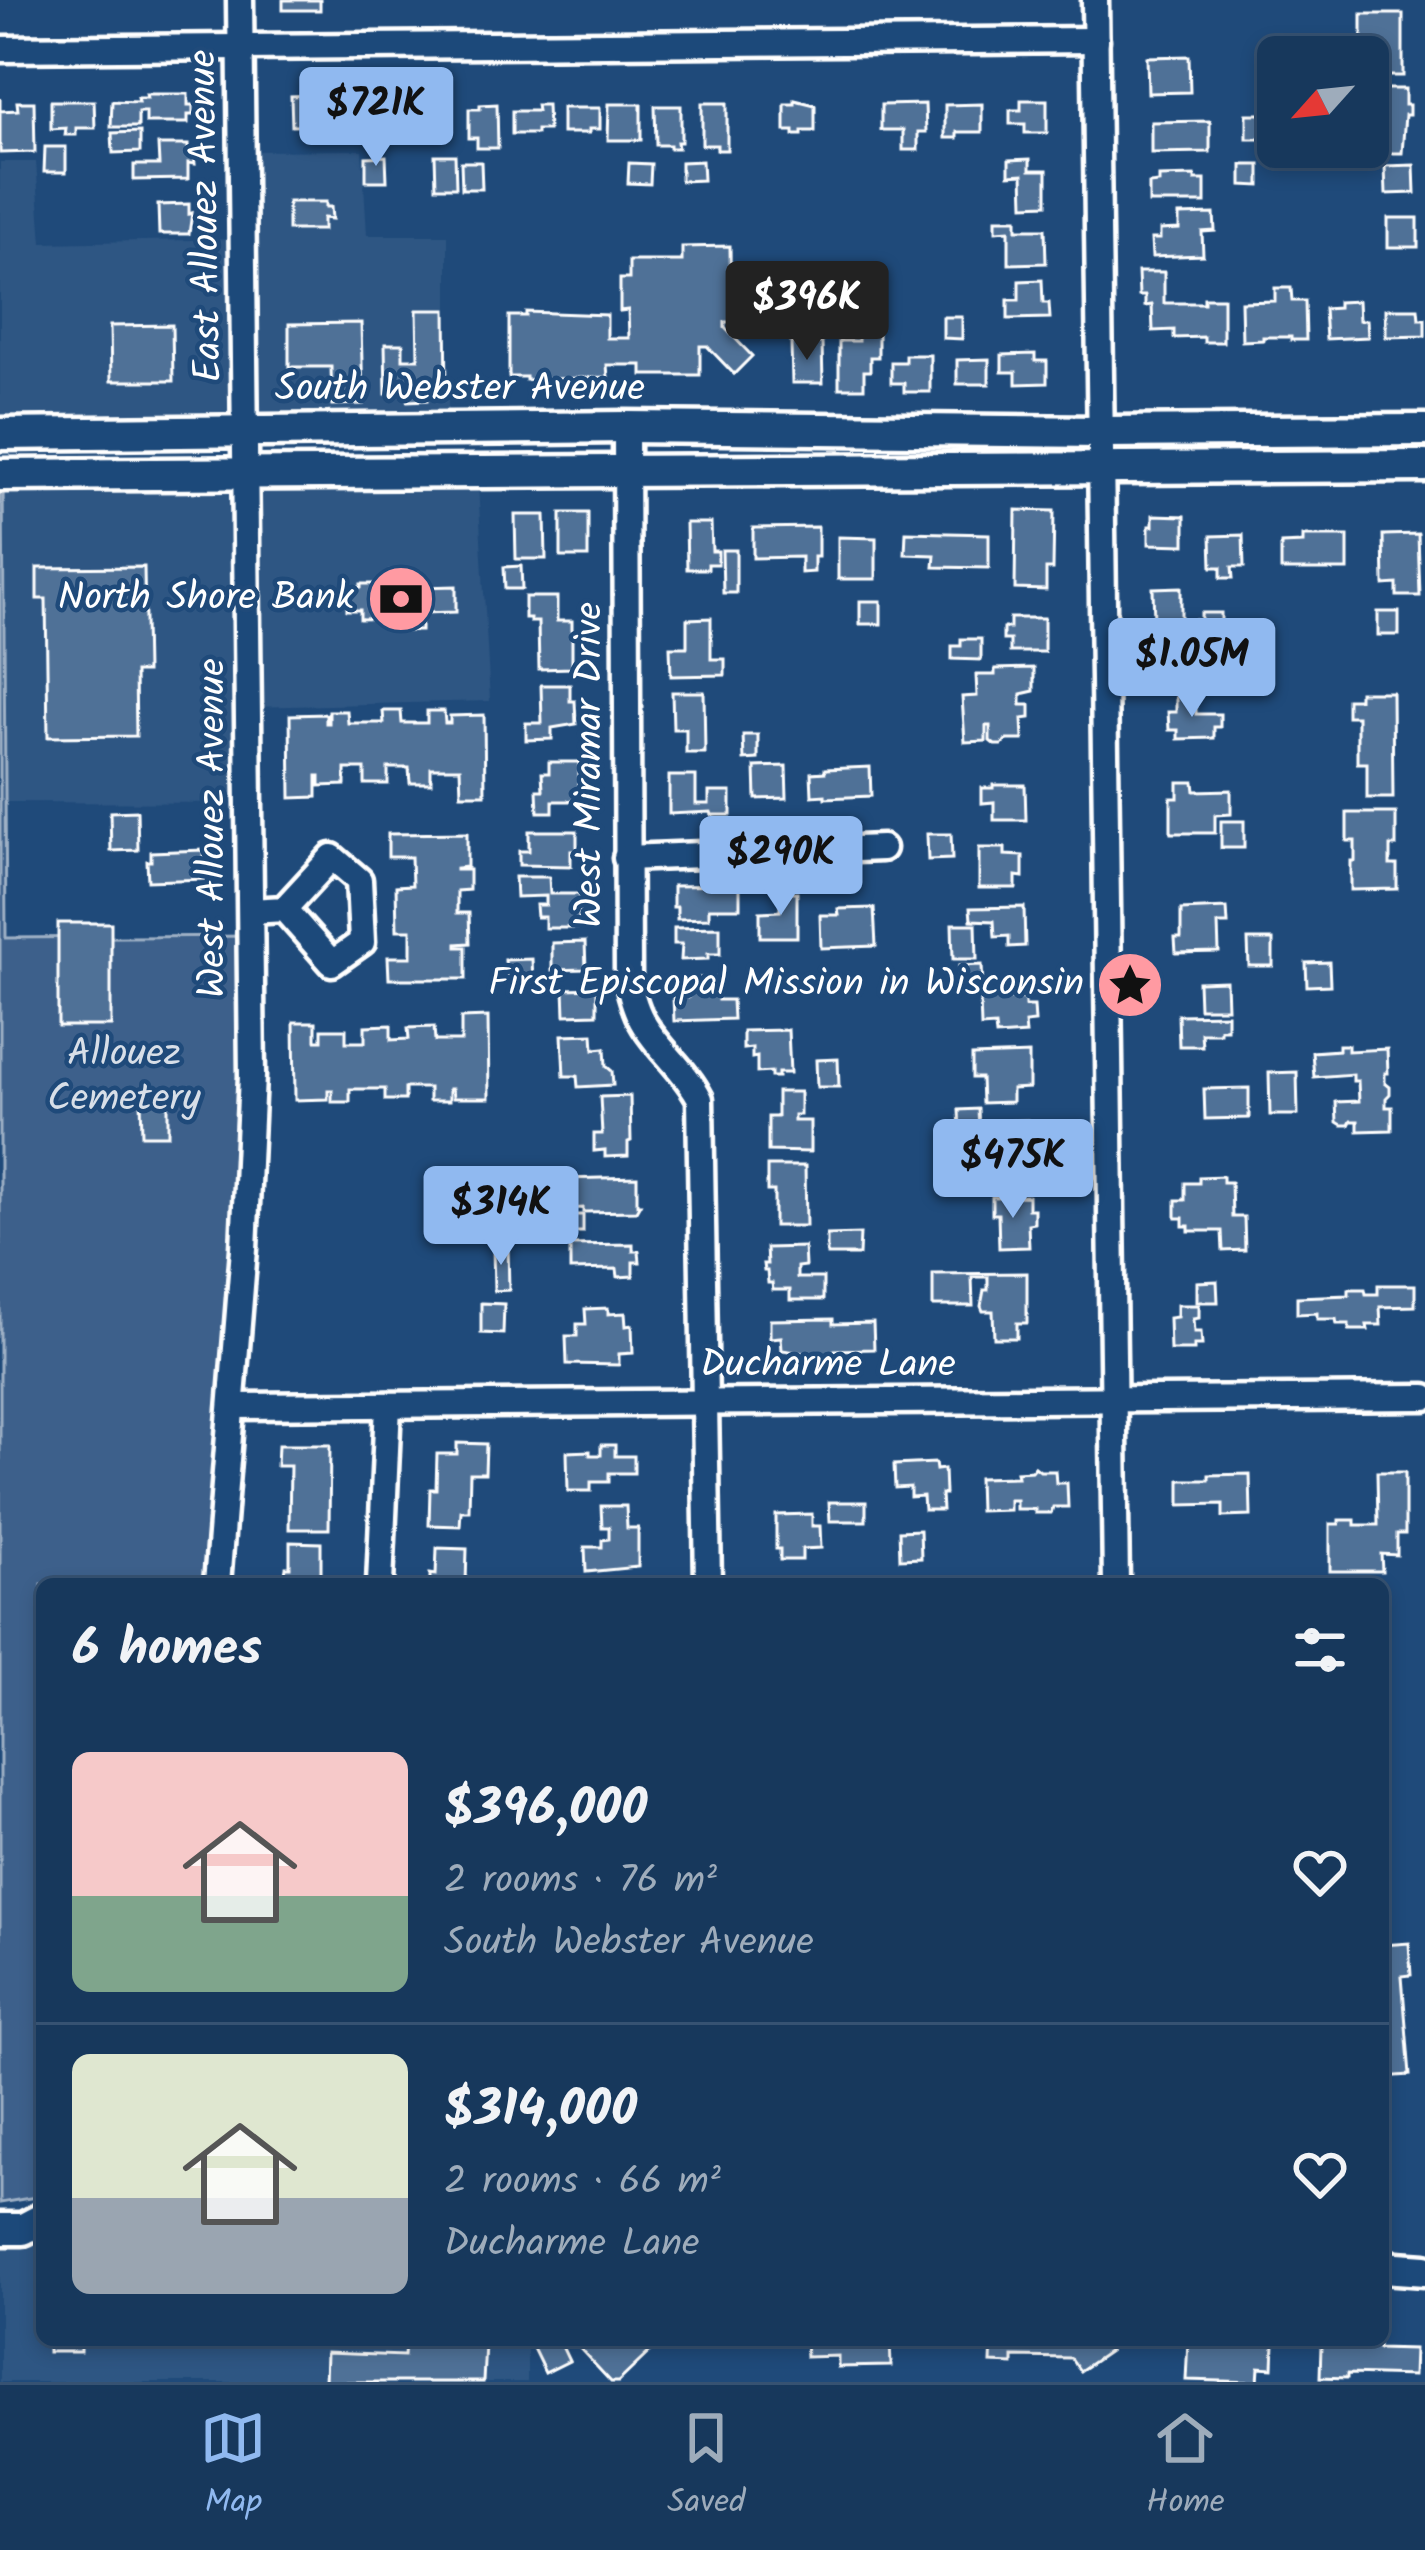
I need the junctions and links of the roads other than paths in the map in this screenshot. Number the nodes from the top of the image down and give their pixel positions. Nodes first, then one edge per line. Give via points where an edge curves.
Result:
1 (240, 0) edge
2 (1095, 0) edge
3 (1096, 40) junction
4 (241, 47) junction
5 (0, 49) edge
6 (626, 427) junction
7 (247, 430) junction
8 (1425, 430) edge
9 (1101, 432) junction
10 (0, 434) edge
11 (1425, 466) edge
12 (1101, 469) junction
13 (626, 472) junction
14 (247, 474) junction
15 (0, 475) edge
16 (882, 848) dead end
17 (626, 858) junction
18 (284, 909) dead end
19 (251, 911) junction
20 (1425, 1397) edge
21 (1113, 1400) junction
22 (706, 1403) junction
23 (388, 1405) junction
24 (232, 1406) junction
25 (218, 1578) edge
26 (380, 1578) edge
27 (708, 1578) edge
28 (1116, 1578) edge
29 (1389, 2267) edge
30 (1425, 2270) edge

1 - 4 street, East Allouez Avenue
2 - 3 street
3 - 4 street
3 - 9 street
4 - 5 street
4 - 7 street, East Allouez Avenue
6 - 7 main road, South Webster Avenue
6 - 9 main road, South Webster Avenue
6 - 13 street, West Miramar Drive
7 - 10 main road, South Webster Avenue
7 - 14 street, West Allouez Avenue
8 - 9 main road, South Webster Avenue
9 - 12 street
11 - 12 main road, South Webster Avenue
12 - 13 main road, South Webster Avenue
12 - 21 street
13 - 14 main road, South Webster Avenue
13 - 17 street, West Miramar Drive
14 - 15 main road, South Webster Avenue
14 - 19 street, West Allouez Avenue
16 - 17 street
17 - 22 street, West Miramar Drive via 632,997 700,1099
18 - 19 street
19 - 24 street, West Allouez Avenue via 252,1076
20 - 21 street, Ducharme Lane
21 - 22 street, Ducharme Lane
21 - 28 street
22 - 23 street, Ducharme Lane
22 - 27 street, West Miramar Drive
23 - 24 street, Ducharme Lane
23 - 26 street
24 - 25 street, West Allouez Avenue
29 - 30 main road

